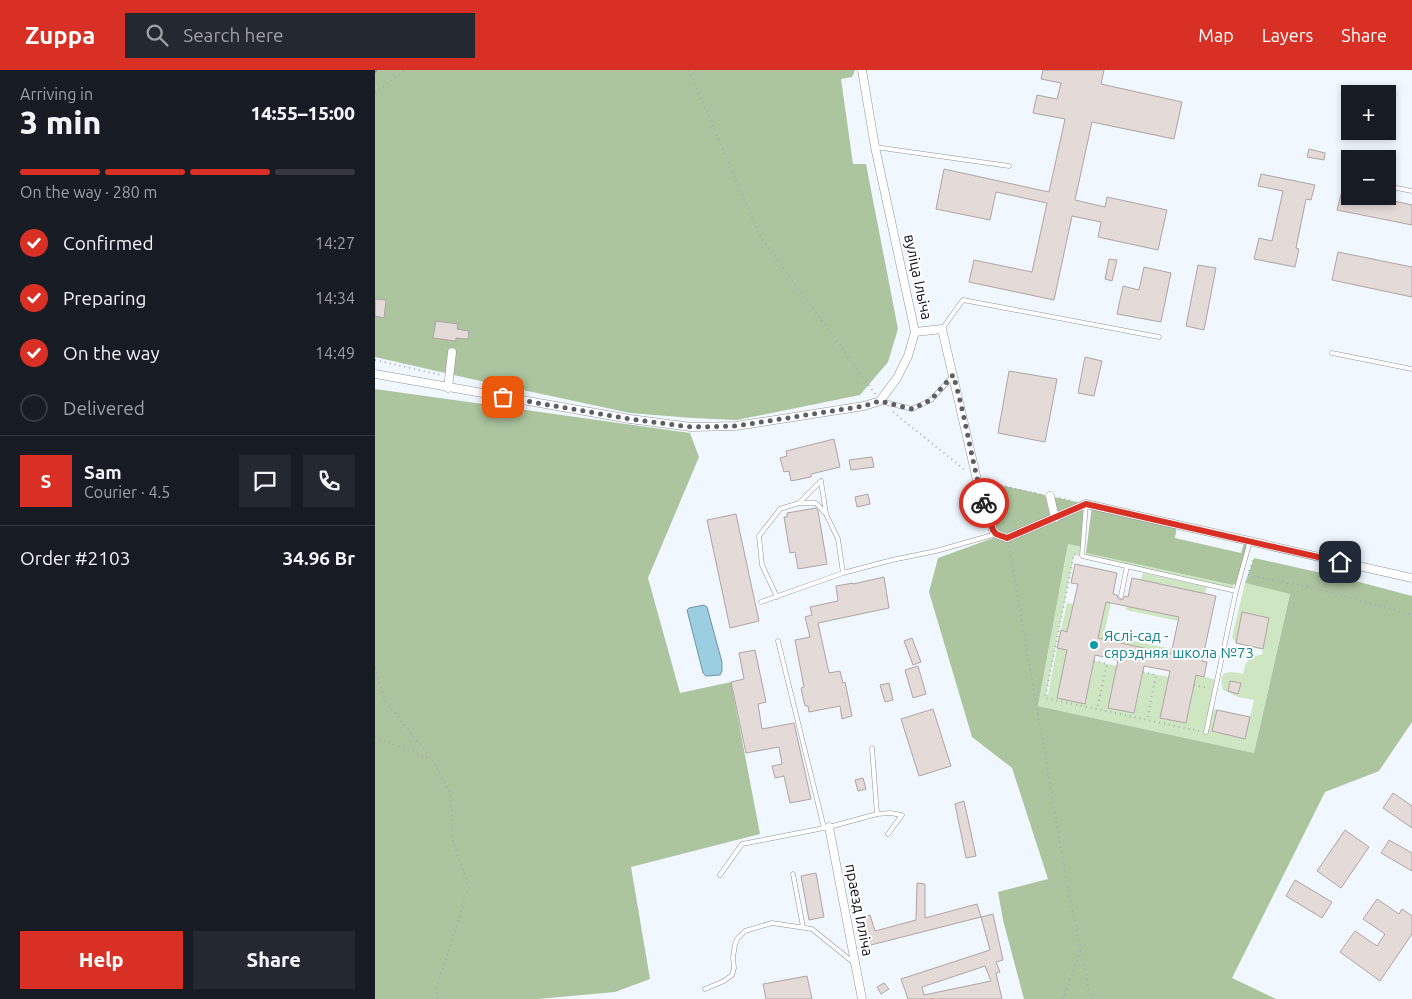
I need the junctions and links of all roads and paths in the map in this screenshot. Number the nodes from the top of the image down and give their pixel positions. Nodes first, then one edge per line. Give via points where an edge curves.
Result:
1 (405, 70) edge
2 (689, 70) edge
3 (863, 70) edge
4 (375, 93) edge
5 (875, 146) junction
6 (1009, 166) dead end
7 (1396, 188) edge
8 (1412, 191) edge
9 (942, 329) junction
10 (915, 332) junction
11 (1159, 337) dead end
12 (452, 352) dead end
13 (1332, 353) dead end
14 (375, 360) edge
15 (1412, 369) edge
16 (375, 374) edge
17 (953, 375) junction
18 (449, 377) junction
19 (448, 388) junction
20 (880, 401) junction
21 (1050, 496) dead end
22 (799, 503) junction
23 (1086, 504) junction
24 (826, 514) junction
25 (1055, 518) junction
26 (996, 534) junction
27 (1007, 538) junction
28 (1250, 541) junction
29 (1082, 556) junction
30 (1127, 566) junction
31 (843, 573) junction
32 (1248, 574) dead end
33 (1412, 578) edge
34 (1236, 591) junction
35 (1121, 596) dead end
36 (777, 597) junction
37 (761, 602) dead end
38 (1412, 615) edge
39 (778, 641) dead end
40 (1094, 661) dead end
41 (375, 668) edge
42 (1143, 672) dead end
43 (1194, 685) dead end
44 (1215, 690) junction
45 (1097, 709) junction
46 (1147, 720) junction
47 (1206, 732) joint
48 (375, 737) edge
49 (872, 748) dead end
50 (431, 759) junction
51 (877, 814) junction
52 (827, 827) junction
53 (888, 834) dead end
54 (793, 874) dead end
55 (720, 875) dead end
56 (803, 927) junction
57 (1081, 949) junction
58 (856, 964) junction
59 (705, 989) dead end
60 (437, 999) edge
61 (862, 999) edge
62 (1063, 999) edge
63 (1091, 999) edge

1 - 4 path
2 - 20 path via 760,236
3 - 5 street, вуліца Ільіча
5 - 6 lane
5 - 10 street, вуліца Ільіча
7 - 8 lane
9 - 10 street, вуліца Ільіча
9 - 11 lane via 963,300
9 - 17 street, вуліца Ільіча
10 - 20 street via 897,378
12 - 18 street
13 - 15 lane
14 - 18 path
16 - 19 street
17 - 20 lane via 931,400 912,409
17 - 26 street, вуліца Ільіча via 977,480
18 - 19 street
19 - 20 street via 691,427 736,426
21 - 25 street
22 - 24 lane via 816,503
22 - 24 lane via 821,481
22 - 36 lane via 780,509 759,536 762,565
23 - 25 street
23 - 28 street
23 - 29 lane
24 - 31 lane via 838,539
25 - 27 street
26 - 27 street
26 - 31 lane
27 - 57 path
28 - 33 street
28 - 34 lane
29 - 30 lane
29 - 45 path via 1074,554 1045,698
30 - 34 lane
30 - 35 lane
31 - 36 lane
32 - 38 path
34 - 44 lane
36 - 37 lane
39 - 52 lane
40 - 45 path via 1107,664
41 - 50 path via 385,701
42 - 46 path via 1157,675
43 - 44 path
44 - 47 lane
45 - 46 path
46 - 47 path
48 - 50 path
49 - 51 lane
50 - 60 path via 451,795 453,842 469,887 436,990
51 - 52 lane
51 - 53 lane via 902,815
52 - 55 lane via 741,844
52 - 58 street, праезд Ілліча
54 - 56 lane
56 - 58 lane via 812,929
56 - 59 lane via 773,923 745,931 735,945 732,975
57 - 62 path
57 - 63 path
58 - 61 street, праезд Ілліча

